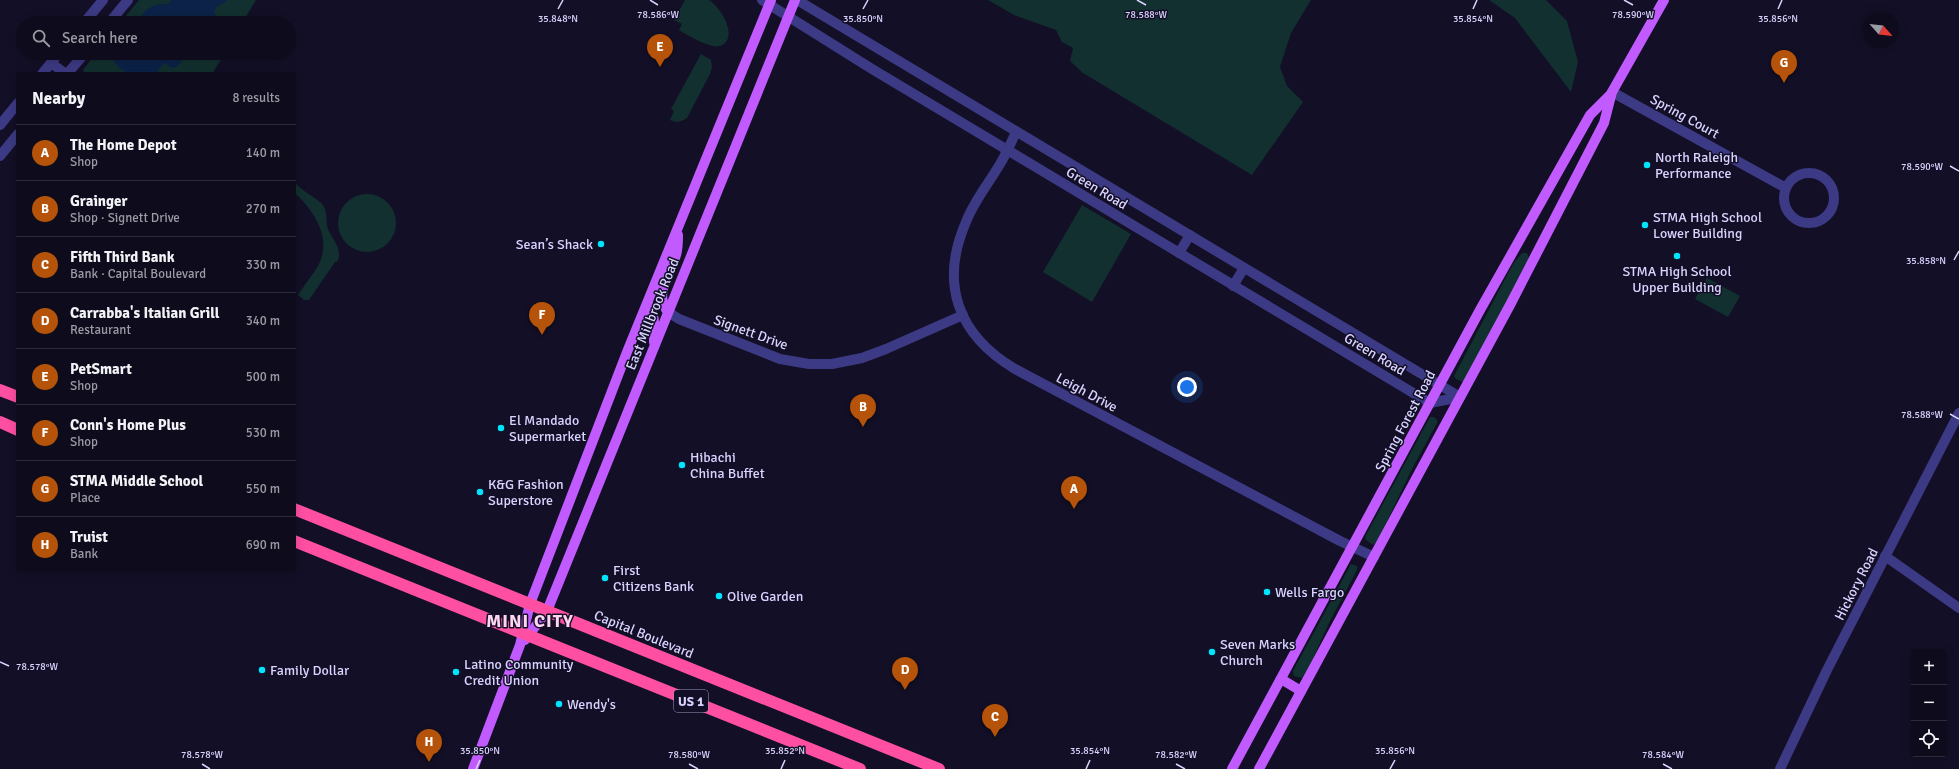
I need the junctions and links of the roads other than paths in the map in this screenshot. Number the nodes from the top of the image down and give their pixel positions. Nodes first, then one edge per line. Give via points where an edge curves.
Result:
1 (128, 0) edge
2 (796, 0) edge
3 (1664, 0) edge
4 (100, 1) edge
5 (767, 2) edge
6 (89, 16) edge
7 (115, 16) edge
8 (788, 17) junction
9 (54, 60) edge
10 (79, 60) edge
11 (51, 64) junction
12 (44, 72) edge
13 (64, 72) edge
14 (69, 72) edge
15 (1612, 92) junction
16 (16, 105) edge
17 (2, 120) edge
18 (1016, 132) junction
19 (16, 136) edge
20 (1007, 150) junction
21 (0, 156) edge
22 (1786, 188) junction
23 (679, 223) junction
24 (1190, 235) junction
25 (1179, 253) junction
26 (1244, 268) junction
27 (1233, 286) junction
28 (648, 304) junction
29 (668, 312) junction
30 (963, 315) junction
31 (653, 350) junction
32 (1439, 385) junction
33 (0, 390) edge
34 (16, 397) edge
35 (1460, 397) junction
36 (1430, 403) junction
37 (1959, 413) edge
38 (0, 422) edge
39 (16, 429) edge
40 (296, 510) edge
41 (296, 542) edge
42 (1352, 547) junction
43 (1885, 556) junction
44 (1374, 557) junction
45 (530, 604) junction
46 (1959, 608) edge
47 (547, 611) junction
48 (524, 638) junction
49 (1281, 679) junction
50 (1302, 691) junction
51 (473, 769) edge
52 (860, 769) edge
53 (939, 769) edge
54 (1232, 769) edge
55 (1259, 769) edge
56 (1780, 769) edge

1 - 7 street
2 - 8 main road, East Millbrook Road
2 - 18 street, Green Road
3 - 15 main road, Spring Forest Road
4 - 6 street
5 - 8 street, Green Road
5 - 23 main road, East Millbrook Road
8 - 20 street, Green Road
8 - 29 main road, East Millbrook Road
9 - 11 street
10 - 14 street
11 - 12 street
11 - 13 street
15 - 22 street, Spring Court
15 - 32 main road, Spring Forest Road via 1590,115
15 - 35 main road, Spring Forest Road via 1604,122
16 - 17 street
18 - 20 street, Leigh Drive
18 - 24 street, Green Road
19 - 21 street
20 - 25 street, Green Road
20 - 30 street, Leigh Drive via 966,220 955,252 955,295
22 - 22 street via 1784,204 1787,212 1801,223 1809,224 1825,218 1834,204 1832,188 1821,176 1805,173 1794,178
23 - 28 main road, East Millbrook Road
23 - 29 main road via 677,254 662,291
24 - 25 street
24 - 26 street, Green Road
25 - 27 street, Green Road
26 - 27 street
26 - 32 street, Green Road
27 - 36 street, Green Road
28 - 31 main road via 655,323
28 - 45 main road, East Millbrook Road
29 - 30 street, Signett Drive via 679,319 780,359 809,364 832,364 862,358
29 - 31 main road, East Millbrook Road
30 - 42 street, Leigh Drive via 980,343 1014,368
31 - 47 main road, East Millbrook Road
32 - 35 street, Green Road
32 - 36 main road, Spring Forest Road
33 - 34 highway
35 - 36 street
35 - 44 main road, Spring Forest Road
36 - 42 main road, Spring Forest Road
37 - 43 street, Hickory Road
38 - 39 highway
40 - 45 highway, Capital Boulevard / US 1
41 - 48 highway, US 1
42 - 44 street, Leigh Drive
42 - 49 main road, Spring Forest Road
43 - 46 street
43 - 56 street, Hickory Road
44 - 50 main road, Spring Forest Road
45 - 47 highway, Capital Boulevard / US 1
45 - 48 main road, East Millbrook Road
47 - 48 main road, East Millbrook Road
47 - 53 highway, Capital Boulevard / US 1
48 - 51 main road
48 - 52 highway, US 1
49 - 50 main road
49 - 54 main road, Spring Forest Road
50 - 55 main road, Spring Forest Road

